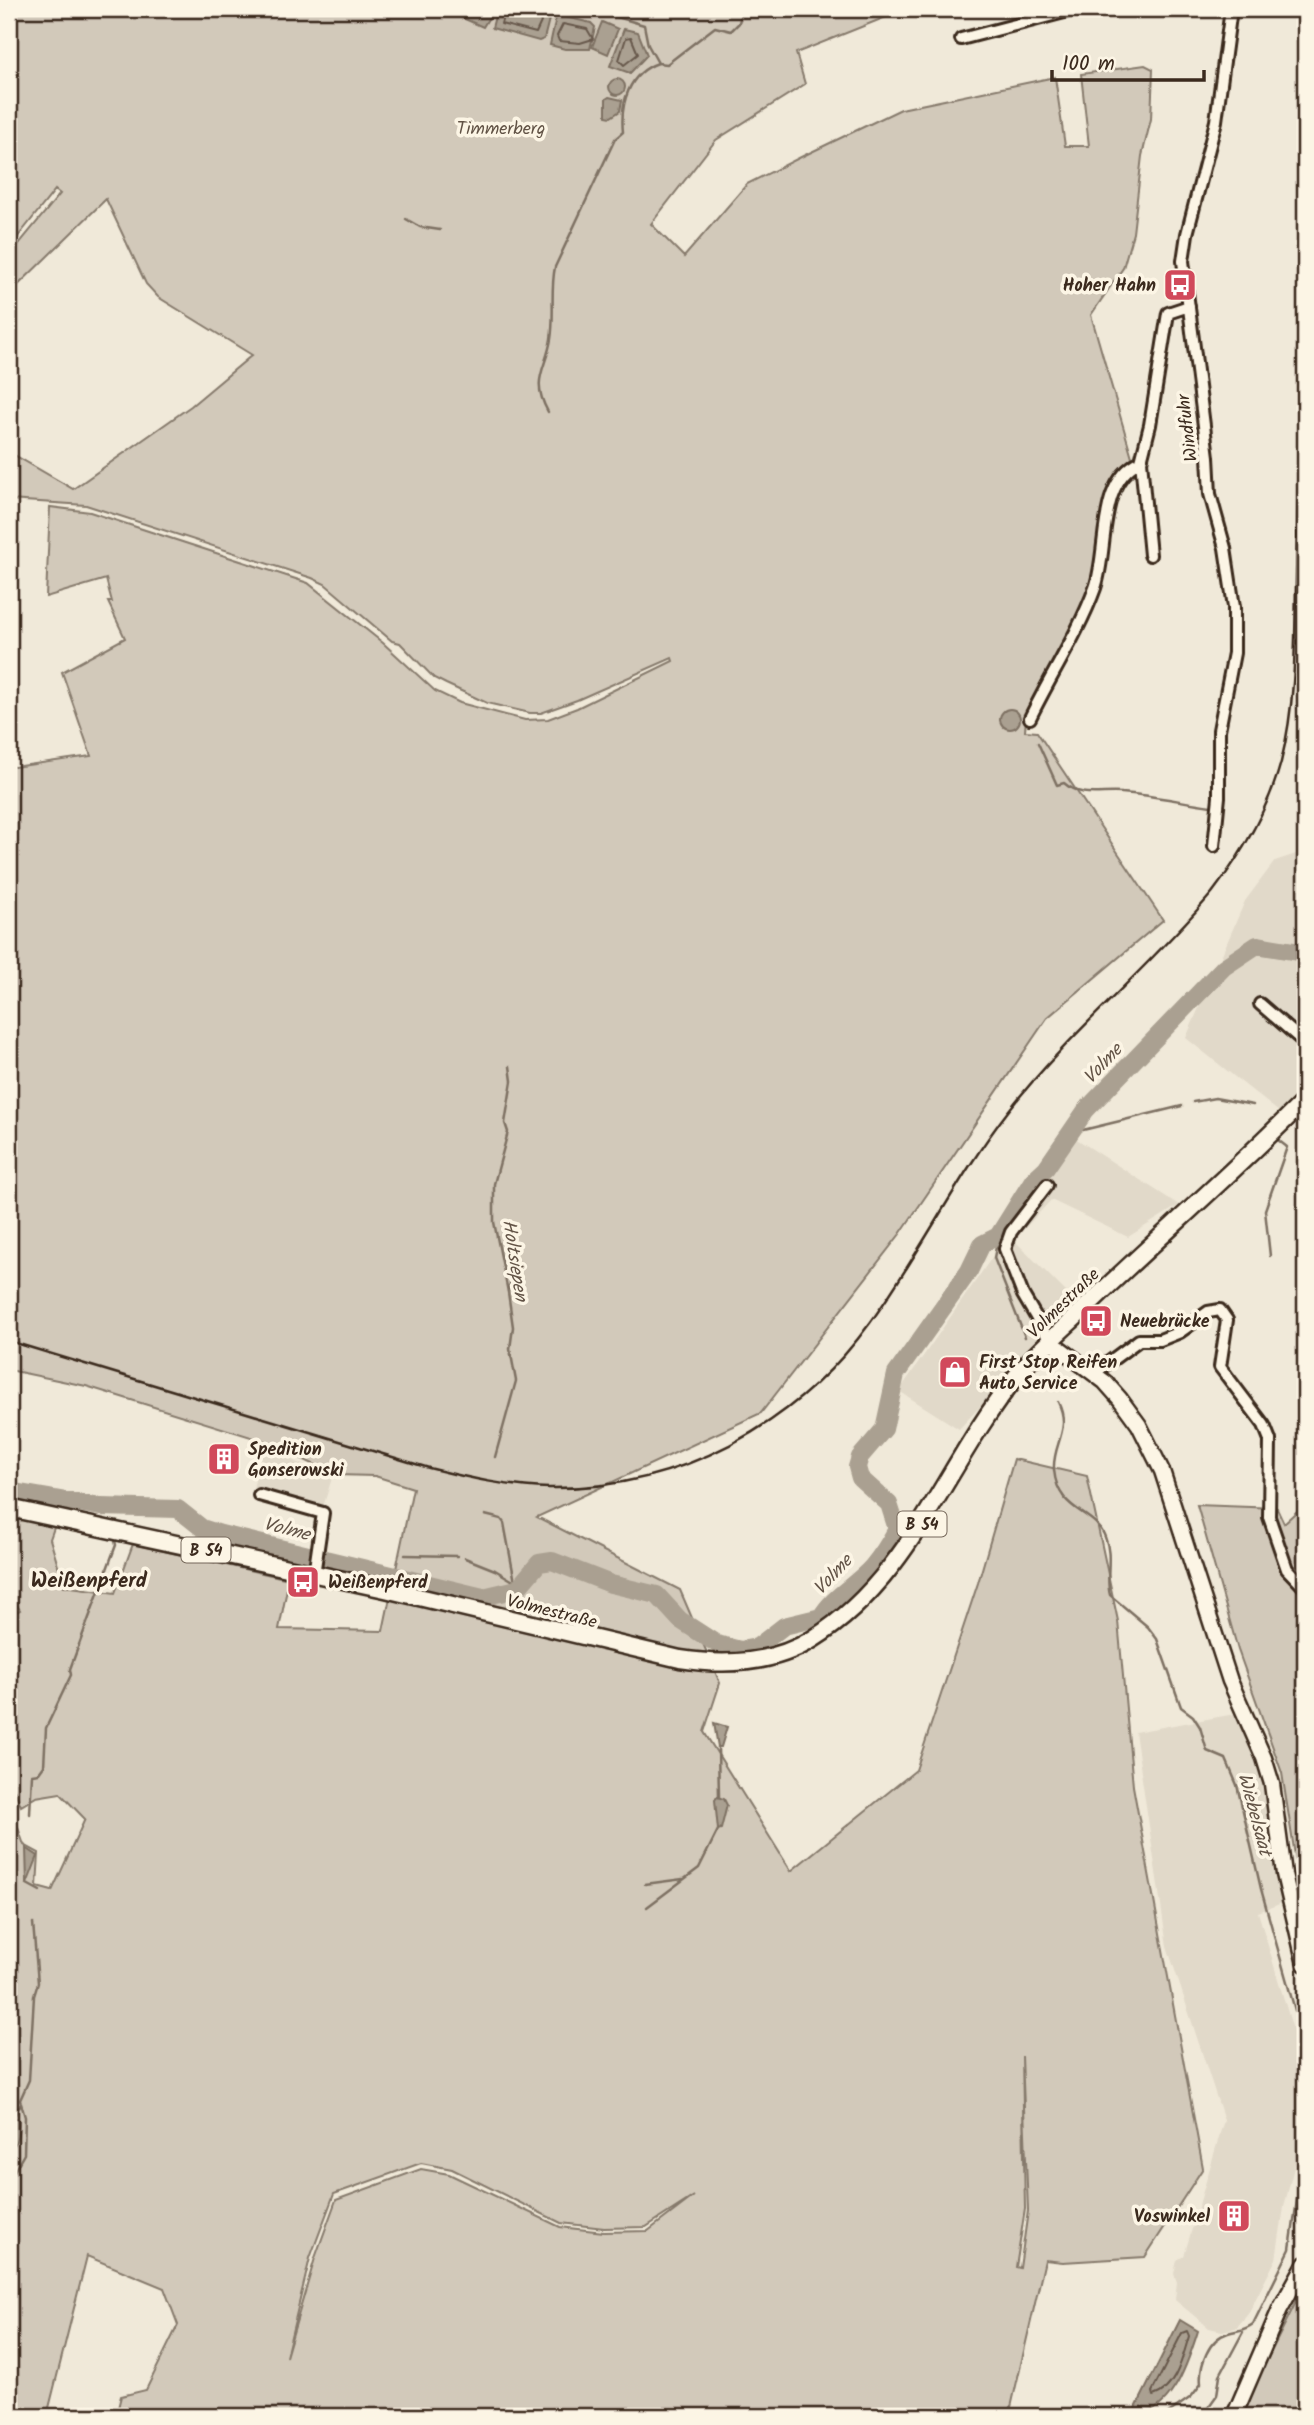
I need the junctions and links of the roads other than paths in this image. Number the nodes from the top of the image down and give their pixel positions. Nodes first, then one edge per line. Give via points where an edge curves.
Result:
1 (1076, 9) edge
2 (1231, 9) edge
3 (961, 38) dead end
4 (1189, 306) junction
5 (1141, 461) junction
6 (1150, 555) dead end
7 (1030, 718) dead end
8 (1214, 846) dead end
9 (1260, 1004) dead end
10 (1305, 1043) edge
11 (1305, 1100) edge
12 (1047, 1185) dead end
13 (1050, 1341) junction
14 (1093, 1374) junction
15 (259, 1495) dead end
16 (9, 1508) edge
17 (315, 1570) junction
18 (1305, 1588) edge
19 (1305, 1964) edge
20 (1305, 2264) edge
21 (1234, 2416) edge

1 - 3 street
2 - 4 street, Windfuhr via 1216,121 1183,250
4 - 5 street via 1168,313
4 - 8 street, Windfuhr via 1210,494 1234,607 1234,653 1219,730
5 - 6 street
5 - 7 street via 1114,489 1096,586
9 - 10 street
11 - 13 main road, Volmestraße / B 54
12 - 13 street via 1011,1232 1005,1249 1023,1295
13 - 14 main road
13 - 17 main road, Volmestraße / B 54 via 1016,1376 973,1435 927,1517 873,1589 813,1639 753,1661 711,1664 634,1651
14 - 18 street via 1139,1340 1160,1340 1208,1312 1220,1310 1227,1320 1220,1367 1264,1425 1270,1440 1269,1517 1287,1569
14 - 19 main road via 1131,1412 1174,1500 1230,1681 1272,1784 1284,1874
15 - 17 street via 323,1513
16 - 17 main road, B 54
20 - 21 main road via 1280,2309

